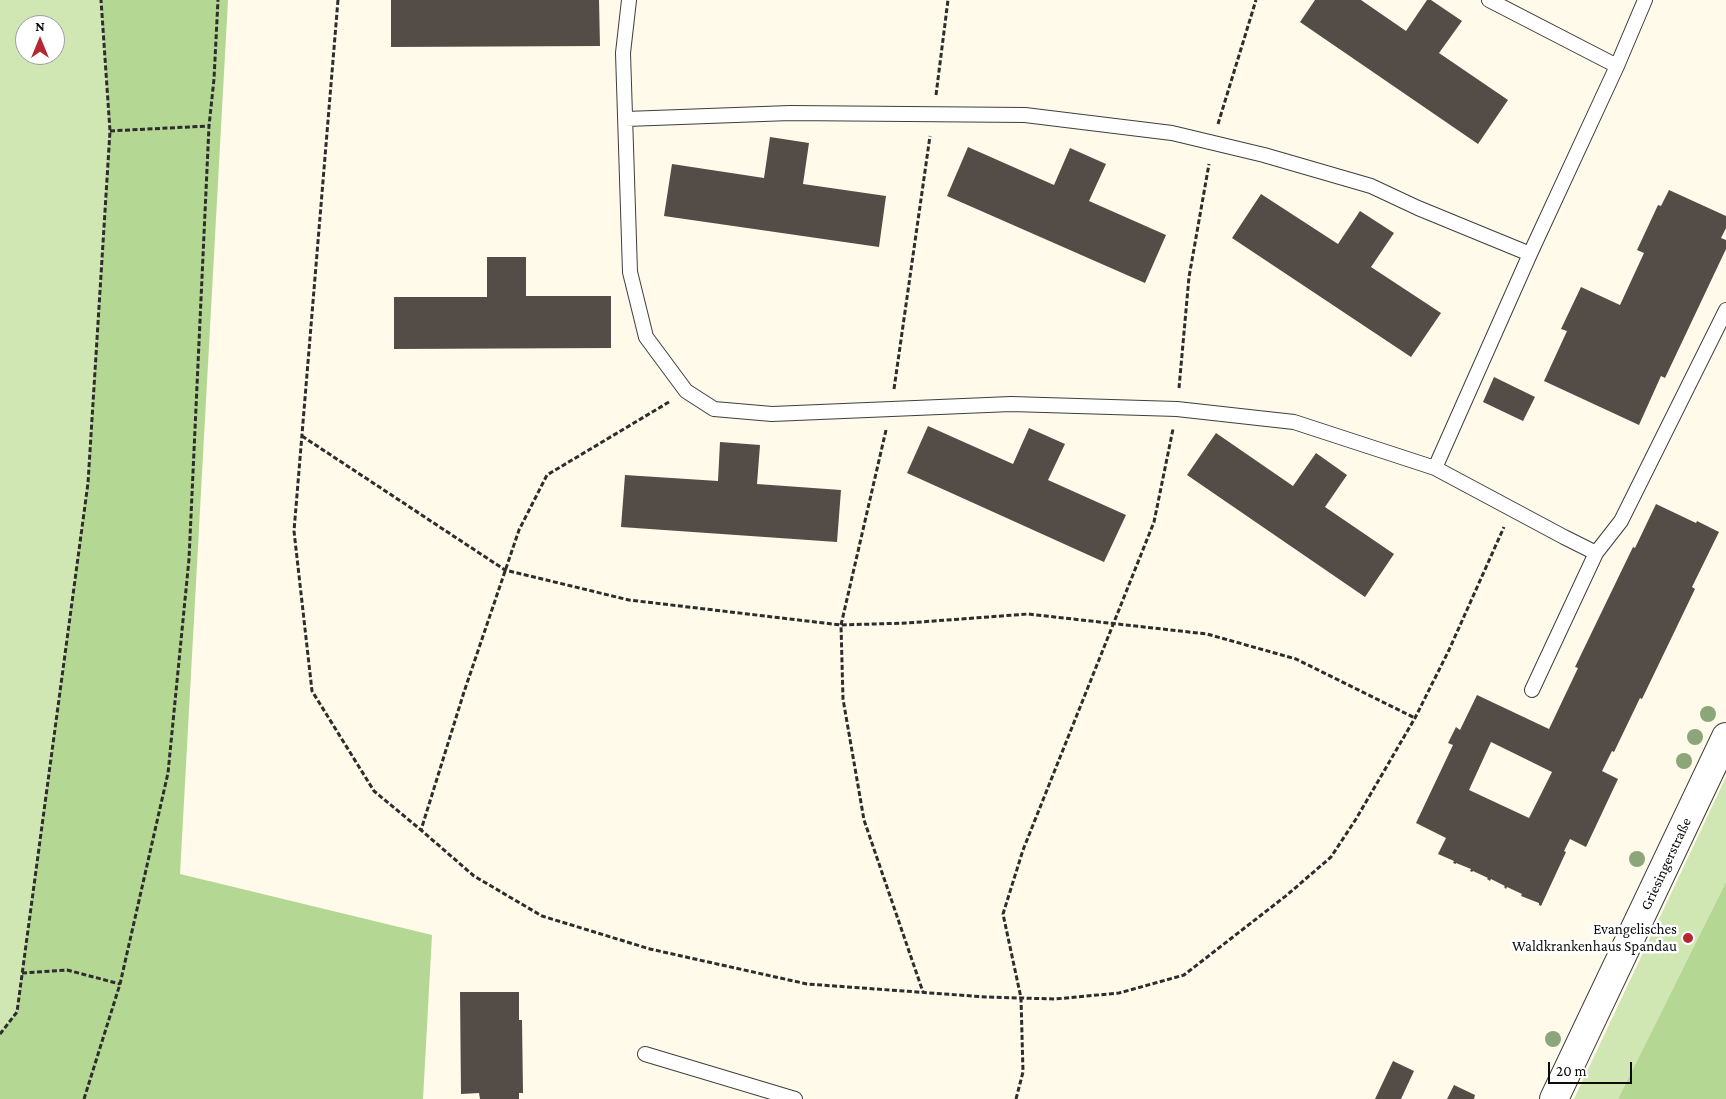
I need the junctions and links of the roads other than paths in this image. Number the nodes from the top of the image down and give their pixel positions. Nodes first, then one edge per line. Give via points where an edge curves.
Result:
1 (629, 0) edge
2 (1489, 0) edge
3 (1645, 0) edge
4 (1617, 66) junction
5 (626, 120) junction
6 (1530, 254) junction
7 (1726, 310) edge
8 (1435, 468) junction
9 (1596, 553) junction
10 (1532, 690) dead end
11 (1726, 737) edge
12 (645, 1054) dead end
13 (795, 1099) edge
14 (1554, 1099) edge

1 - 5 lane via 623,53
2 - 4 lane
3 - 4 lane
4 - 6 lane
5 - 6 lane via 790,112 1025,115 1172,133 1371,186
5 - 8 lane via 630,272 646,337 686,391 714,408 772,414 1011,404 1177,409 1294,422
6 - 8 lane
7 - 9 lane via 1621,520
8 - 9 lane
9 - 10 lane
11 - 14 street, Griesingerstraße
12 - 13 lane

